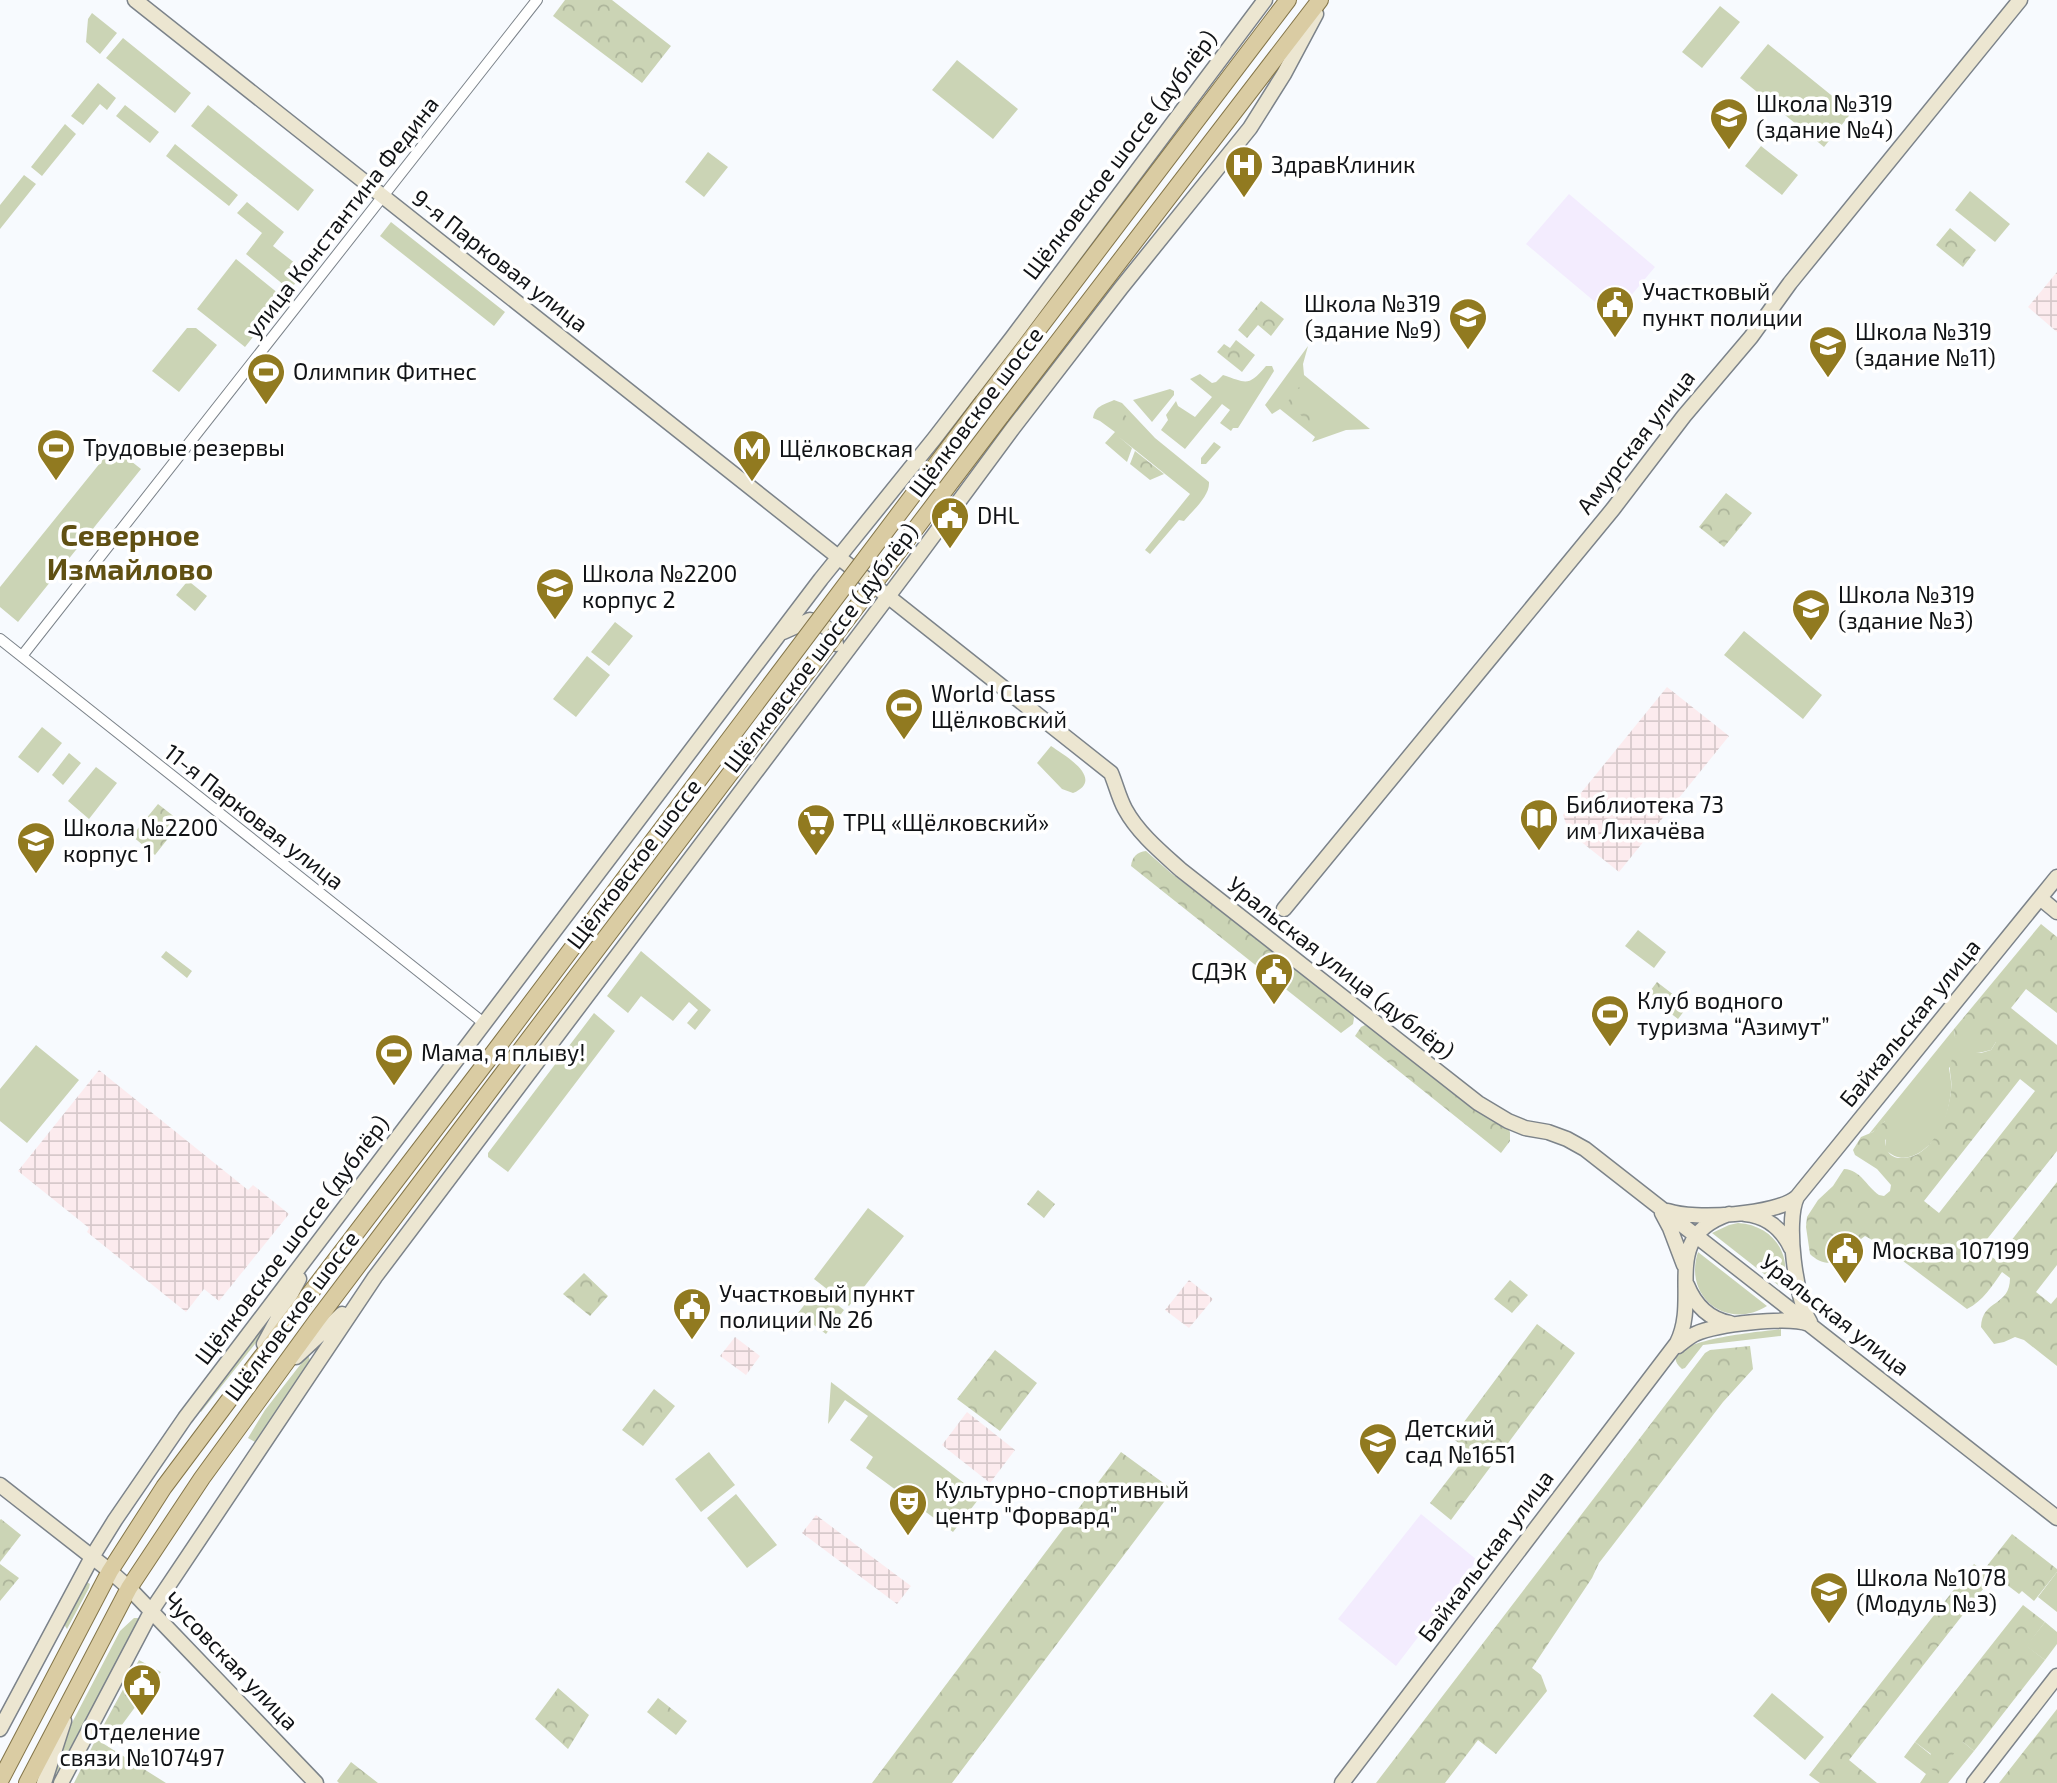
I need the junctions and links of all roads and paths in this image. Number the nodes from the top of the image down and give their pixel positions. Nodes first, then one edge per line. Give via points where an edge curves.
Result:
1 (135, 0) edge
2 (537, 0) edge
3 (1265, 0) edge
4 (1288, 0) edge
5 (1322, 0) edge
6 (2020, 0) edge
7 (1246, 55) junction
8 (1139, 167) junction
9 (383, 197) junction
10 (838, 558) junction
11 (887, 597) junction
12 (780, 634) junction
13 (0, 639) edge
14 (22, 656) junction
15 (832, 669) junction
16 (2057, 877) edge
17 (2040, 898) junction
18 (1284, 909) dead end
19 (2057, 912) edge
20 (485, 1024) junction
21 (1585, 1149) joint
22 (1797, 1197) junction
23 (1654, 1204) junction
24 (1733, 1214) junction
25 (1696, 1236) junction
26 (316, 1247) junction
27 (1794, 1257) junction
28 (1685, 1270) junction
29 (375, 1277) junction
30 (1783, 1303) junction
31 (1741, 1324) junction
32 (1813, 1326) junction
33 (1667, 1358) junction
34 (247, 1376) junction
35 (268, 1386) junction
36 (0, 1485) edge
37 (2057, 1518) edge
38 (92, 1557) junction
39 (110, 1571) junction
40 (129, 1588) junction
41 (152, 1610) junction
42 (2057, 1676) edge
43 (72, 1695) junction
44 (0, 1728) edge
45 (12, 1758) junction
46 (0, 1773) edge
47 (0, 1781) edge
48 (27, 1783) edge
49 (44, 1783) edge
50 (61, 1783) edge
51 (316, 1783) edge
52 (1342, 1783) edge
53 (1974, 1783) edge

1 - 9 main road, 9-я Парковая улица
2 - 9 street, улица Константина Федина
3 - 8 main road, Щёлковское шоссе (дублёр)
4 - 7 main road, Щёлковское шоссе
5 - 11 main road, Щёлковское шоссе (дублёр) via 1250,128 1047,384
5 - 35 main road, Щёлковское шоссе, bridge via 1001,416
6 - 18 main road, Амурская улица via 1604,520
7 - 8 main road
7 - 34 main road, Щёлковское шоссе, bridge
8 - 10 main road, Щёлковское шоссе (дублёр)
9 - 10 main road, 9-я Парковая улица
9 - 14 street, улица Константина Федина
10 - 11 main road
10 - 12 main road, Щёлковское шоссе (дублёр)
11 - 15 main road, Щёлковское шоссе (дублёр)
11 - 21 main road, Уральская улица (дублёр) via 1111,773 1136,826 1181,870 1478,1103 1517,1125
12 - 15 main road via 810,620 822,624 836,639
12 - 20 main road, Щёлковское шоссе (дублёр)
13 - 14 street, 11-я Парковая улица
14 - 20 street, 11-я Парковая улица
15 - 29 main road, Щёлковское шоссе (дублёр)
16 - 17 main road, Байкальская улица
17 - 19 main road
17 - 22 main road, Байкальская улица
20 - 26 main road, Щёлковское шоссе (дублёр)
21 - 23 main road, Уральская улица
22 - 24 main road via 1784,1205
22 - 27 main road via 1792,1212
23 - 24 main road via 1679,1214
23 - 25 main road, Уральская улица
23 - 28 main road via 1665,1217
24 - 25 main road via 1706,1225
24 - 27 main road via 1771,1223 1787,1239
25 - 28 main road via 1686,1255
25 - 30 main road, Уральская улица
26 - 34 main road
26 - 38 main road, Щёлковское шоссе (дублёр) via 185,1418
27 - 30 main road via 1795,1276
27 - 32 main road via 1804,1310
28 - 31 main road via 1701,1308
28 - 33 main road via 1682,1334
29 - 35 main road
29 - 41 main road, Щёлковское шоссе (дублёр)
30 - 31 main road via 1760,1320
30 - 32 main road, Уральская улица
31 - 32 main road via 1795,1321
31 - 33 main road via 1696,1333
32 - 37 main road, Уральская улица
33 - 52 main road, Байкальская улица
34 - 39 main road, Щёлковское шоссе via 164,1488
35 - 40 main road, Щёлковское шоссе
36 - 38 main road, Чусовская улица
38 - 39 main road, Чусовская улица
38 - 44 main road, Щёлковское шоссе (дублёр)
39 - 40 main road, Чусовская улица
39 - 45 main road, Щёлковское шоссе
40 - 41 main road, Чусовская улица
40 - 43 main road, Щёлковское шоссе
41 - 50 main road, Щёлковское шоссе (дублёр)
41 - 51 main road, Чусовская улица
42 - 53 main road
43 - 48 main road, Щёлковское шоссе
43 - 49 main road
45 - 46 main road
45 - 47 main road, Щёлковское шоссе

